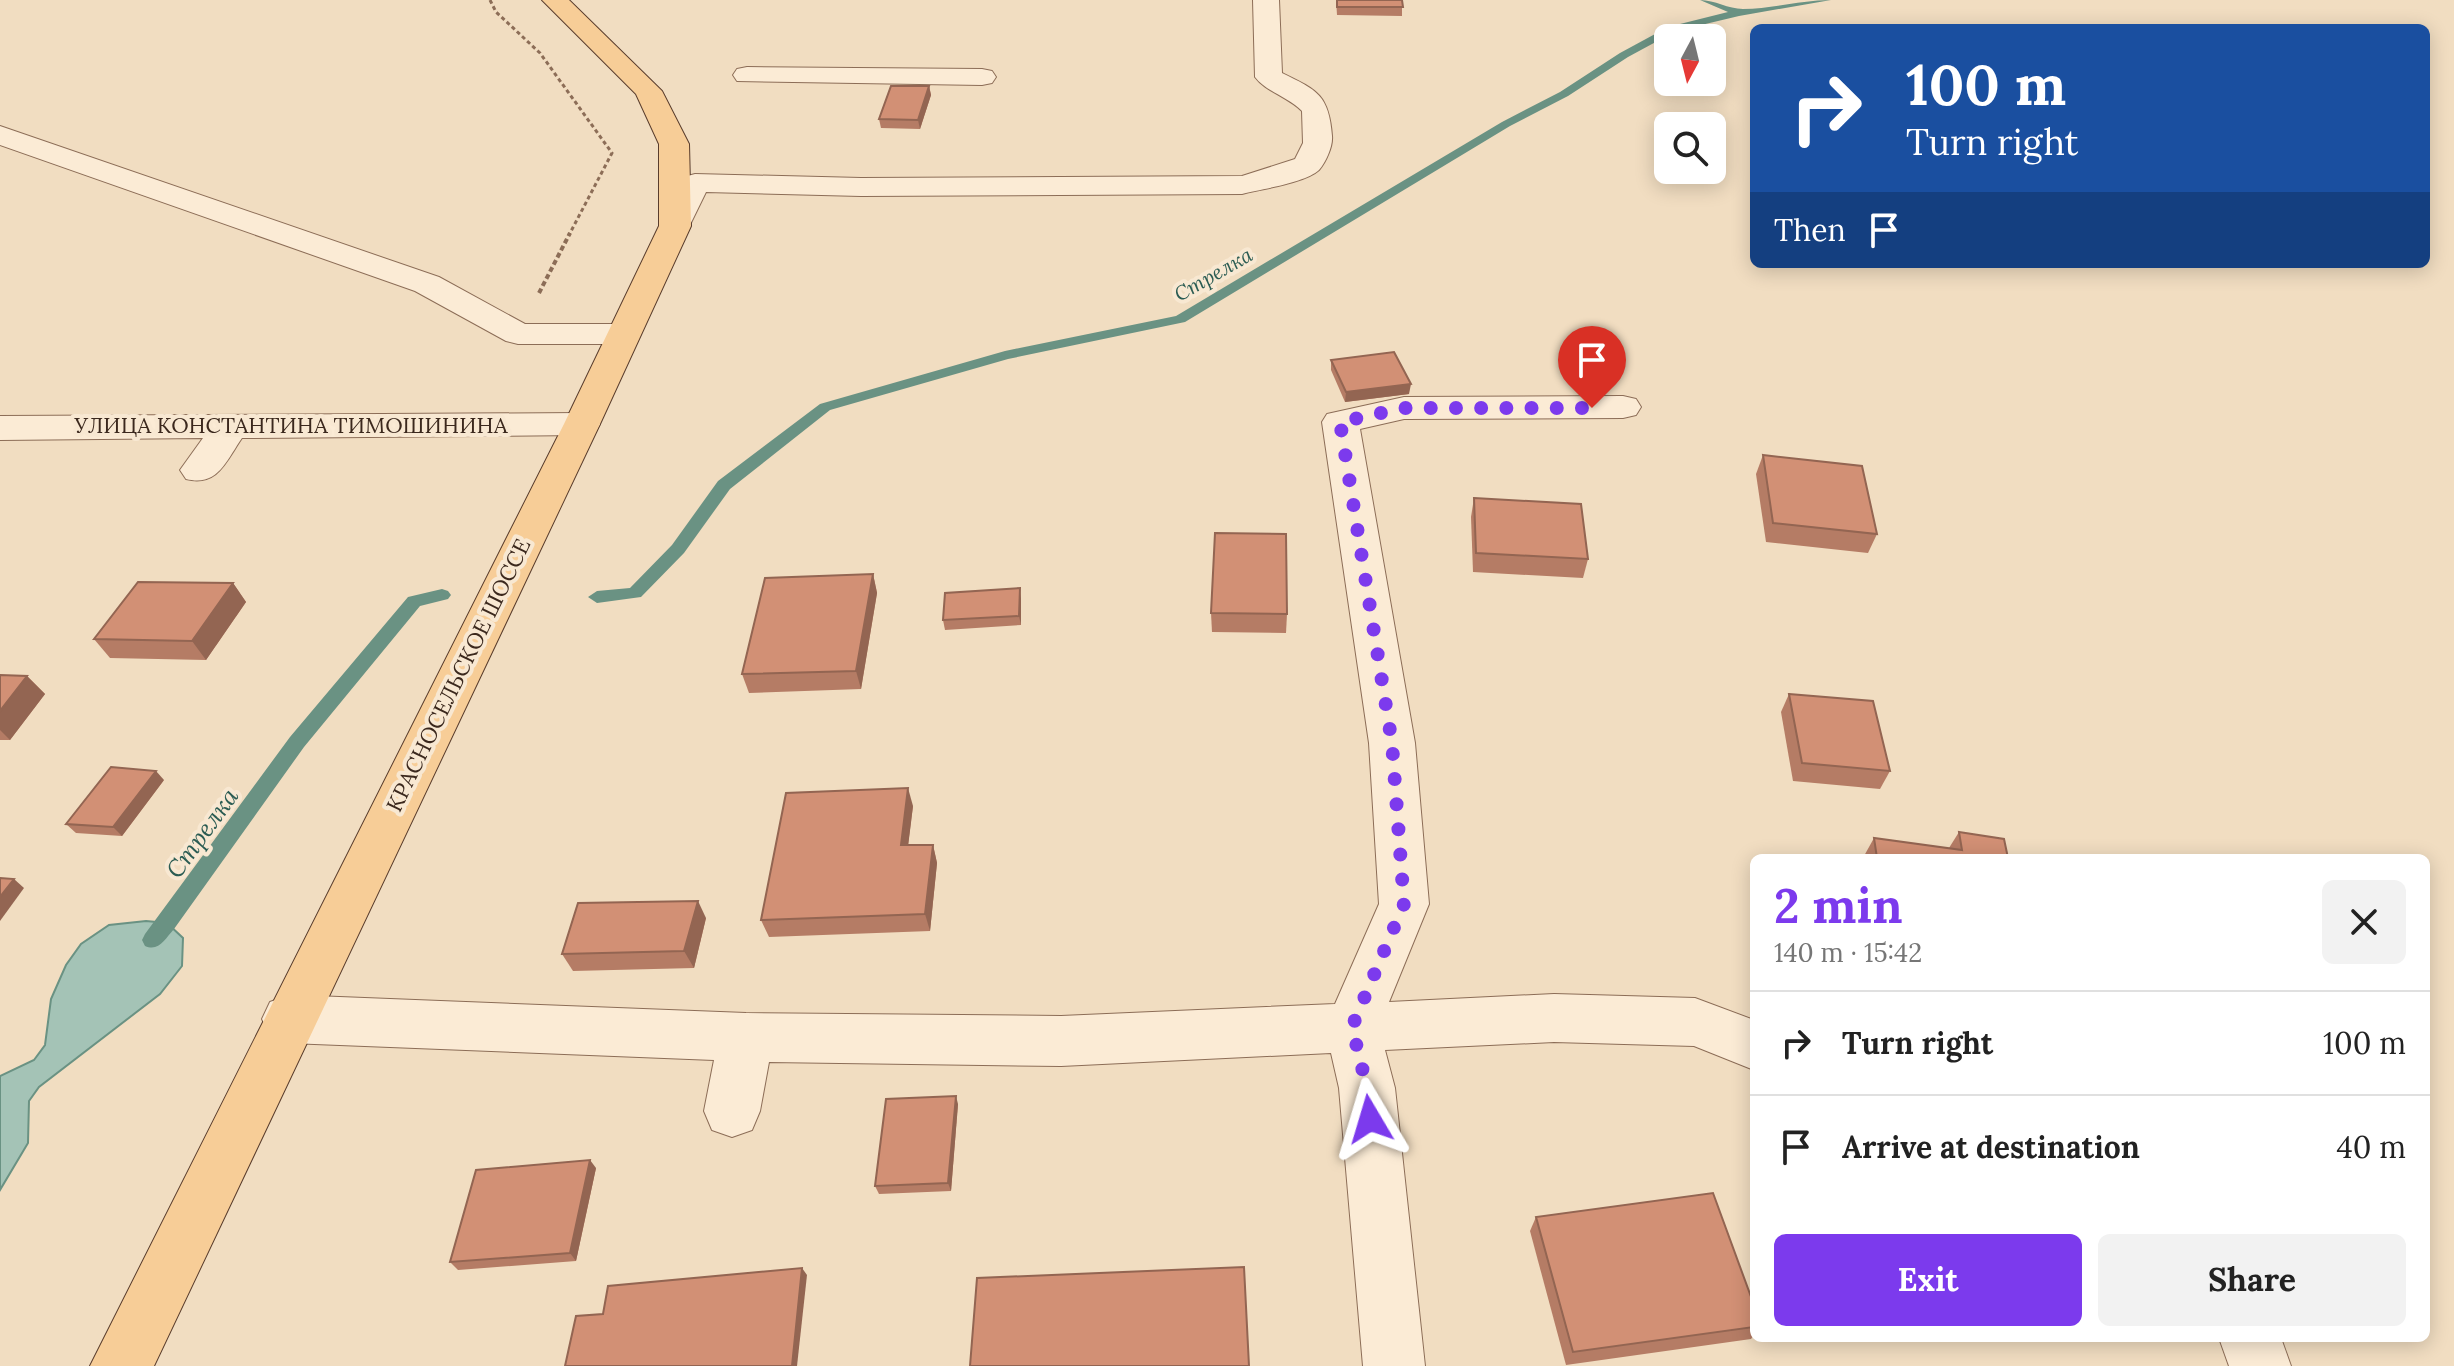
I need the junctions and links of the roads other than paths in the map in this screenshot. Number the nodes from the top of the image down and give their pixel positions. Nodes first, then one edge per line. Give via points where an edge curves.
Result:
1 (555, 0) edge
2 (1266, 0) edge
3 (747, 75) dead end
4 (982, 77) dead end
5 (0, 135) edge
6 (675, 226) junction
7 (624, 334) junction
8 (1623, 407) dead end
9 (582, 424) junction
10 (232, 426) junction
11 (0, 428) edge
12 (199, 470) dead end
13 (289, 1019) junction
14 (1352, 1027) junction
15 (746, 1037) junction
16 (1750, 1043) edge
17 (732, 1111) dead end
18 (2251, 1342) edge
19 (121, 1366) edge
20 (1394, 1366) edge
21 (2260, 1366) edge

1 - 6 main road, КРАСНОСЕЛЬСКОЕ ШОССЕ via 648,91 674,144
2 - 6 street via 1269,77 1299,92 1316,109 1318,143 1307,165 1279,176 1242,185 695,183
3 - 4 street
5 - 7 street via 427,284 518,334
6 - 7 main road, КРАСНОСЕЛЬСКОЕ ШОССЕ
7 - 9 main road, КРАСНОСЕЛЬСКОЕ ШОССЕ
8 - 14 street via 1404,408 1340,422 1392,743 1404,904
9 - 10 street, УЛИЦА КОНСТАНТИНА ТИМОШИНИНА
9 - 13 main road, КРАСНОСЕЛЬСКОЕ ШОССЕ
10 - 11 street, УЛИЦА КОНСТАНТИНА ТИМОШИНИНА
10 - 12 street
13 - 15 street
13 - 19 main road, КРАСНОСЕЛЬСКОЕ ШОССЕ
14 - 15 street via 1061,1041
14 - 16 street via 1554,1018 1695,1022
14 - 20 street via 1367,1088
15 - 17 street
18 - 21 street

